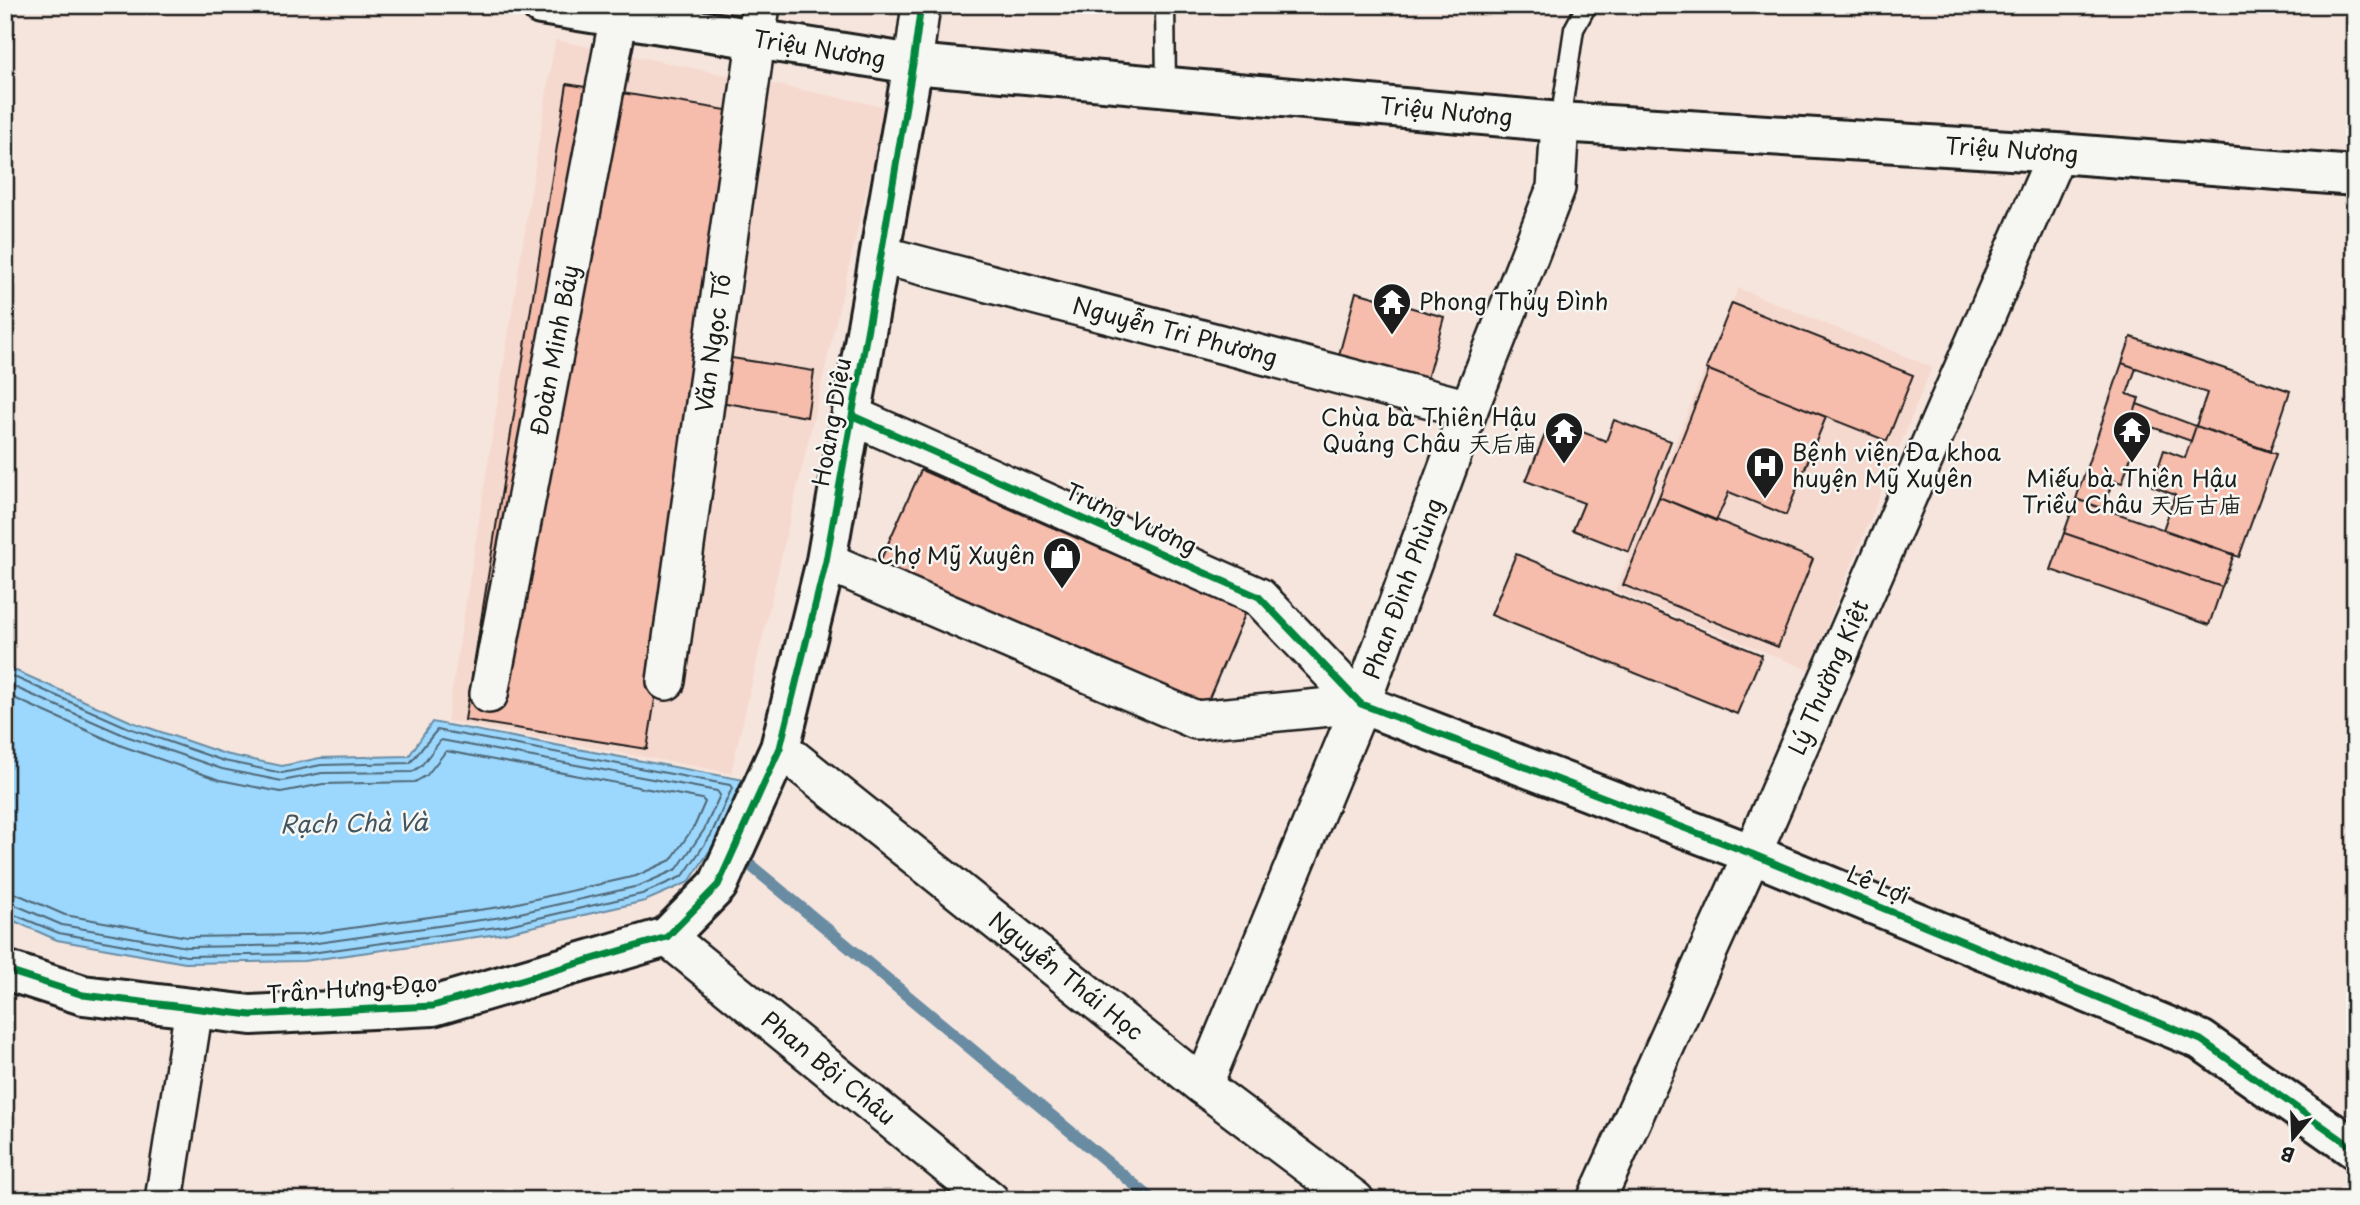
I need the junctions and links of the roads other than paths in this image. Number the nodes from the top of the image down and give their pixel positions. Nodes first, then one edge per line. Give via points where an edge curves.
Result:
1 (541, 5) edge
2 (921, 5) edge
3 (1165, 5) edge
4 (1587, 5) edge
5 (620, 12) edge
6 (758, 23) edge
7 (914, 64) junction
8 (1166, 86) junction
9 (1560, 122) junction
10 (2057, 153) junction
11 (2355, 176) edge
12 (881, 255) junction
13 (1469, 409) junction
14 (853, 416) junction
15 (826, 561) junction
16 (666, 681) dead end
17 (489, 694) dead end
18 (1361, 704) junction
19 (780, 748) junction
20 (1752, 854) junction
21 (718, 885) joint
22 (667, 937) junction
23 (5, 970) edge
24 (194, 1008) junction
25 (1203, 1086) junction
26 (2355, 1149) edge
27 (164, 1200) edge
28 (990, 1200) edge
29 (1355, 1200) edge
30 (1596, 1200) edge

1 - 5 street, Triệu Nương
2 - 7 street, Hoàng Diệu
3 - 8 lane
4 - 9 lane via 1574,29
5 - 6 street, Triệu Nương
5 - 17 street, Đoàn Minh Bảy
6 - 7 street, Triệu Nương
6 - 16 street, Văn Ngọc Tố
7 - 8 street, Triệu Nương
7 - 12 street, Hoàng Diệu
8 - 9 street, Triệu Nương
9 - 10 street, Triệu Nương
9 - 13 street, Phan Đình Phùng via 1556,188
10 - 11 street, Triệu Nương
10 - 20 street, Lý Thường Kiệt
12 - 13 street, Nguyễn Tri Phương
12 - 14 street, Hoàng Diệu
13 - 18 street, Phan Đình Phùng
14 - 15 street, Hoàng Diệu
14 - 18 street, Trưng Vương via 1259,597
15 - 18 street via 1196,720
15 - 19 street, Hoàng Diệu
18 - 20 street, Lê Lợi
18 - 25 street, Phan Đình Phùng
19 - 21 street, Hoàng Diệu
19 - 25 street, Nguyễn Thái Học
20 - 26 street, Lê Lợi via 2201,1040
20 - 30 street, Lý Thường Kiệt
21 - 22 street, Trần Hưng Đạo
22 - 24 street, Trần Hưng Đạo via 433,1006 251,1015
22 - 28 street, Phan Bội Châu
23 - 24 street, Trần Hưng Đạo via 83,995
24 - 27 street
25 - 29 street, Nguyễn Thái Học

